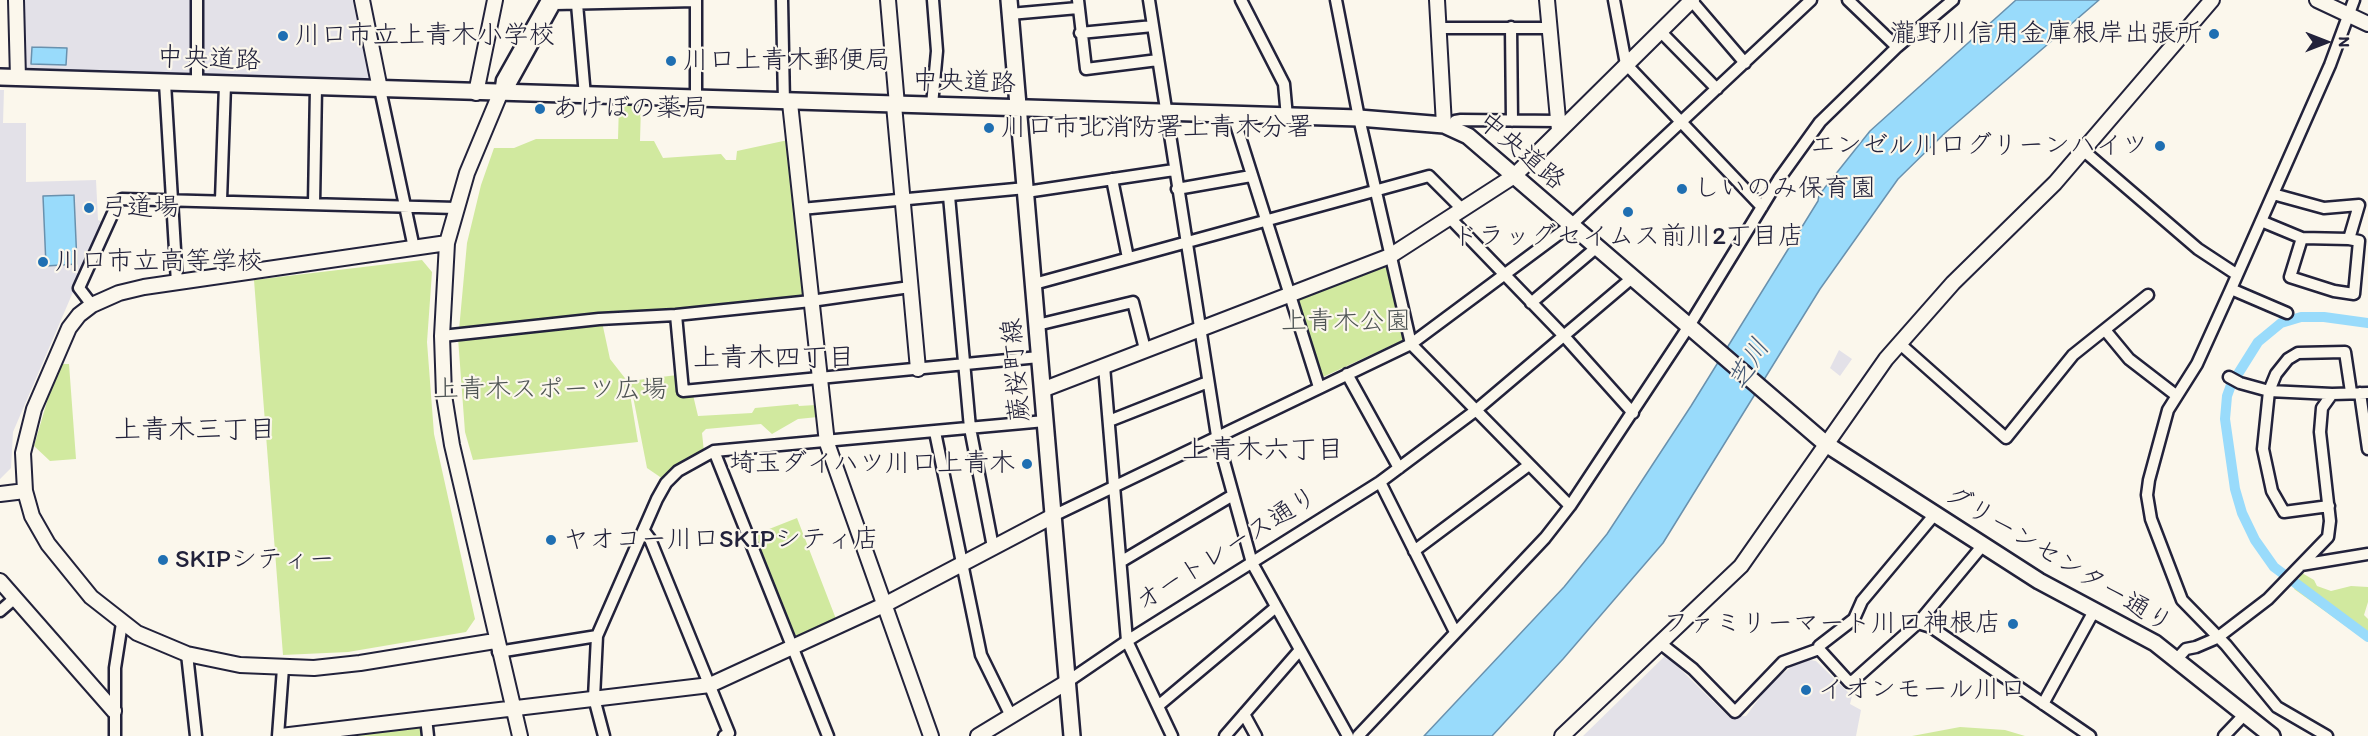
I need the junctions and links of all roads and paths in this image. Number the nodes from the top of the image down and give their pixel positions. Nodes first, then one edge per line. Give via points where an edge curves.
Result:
1 (16, 0) edge
2 (197, 0) edge
3 (362, 0) edge
4 (495, 0) edge
5 (696, 0) edge
6 (782, 0) edge
7 (888, 0) edge
8 (933, 0) edge
9 (1149, 0) edge
10 (1241, 0) edge
11 (1336, 0) edge
12 (1437, 0) edge
13 (1547, 0) edge
14 (1614, 0) edge
15 (1691, 0) edge
16 (1811, 0) edge
17 (1848, 0) edge
18 (1953, 0) edge
19 (2211, 0) edge
20 (2317, 0) edge
21 (2354, 0) edge
22 (552, 1) edge
23 (578, 4) junction
24 (1078, 4) edge
25 (1010, 7) edge
26 (2347, 15) junction
27 (2368, 24) edge
28 (1153, 26) junction
29 (1511, 27) junction
30 (1438, 28) junction
31 (1550, 28) junction
32 (1660, 31) junction
33 (1080, 33) junction
34 (1898, 47) junction
35 (1158, 60) junction
36 (1745, 63) junction
37 (1626, 64) junction
38 (0, 77) edge
39 (18, 78) junction
40 (165, 83) junction
41 (197, 84) junction
42 (225, 85) junction
43 (316, 87) junction
44 (380, 89) junction
45 (1717, 89) junction
46 (476, 93) junction
47 (500, 94) junction
48 (585, 96) junction
49 (696, 98) junction
50 (787, 103) junction
51 (895, 105) junction
52 (932, 105) junction
53 (1018, 109) junction
54 (1167, 113) junction
55 (1233, 115) junction
56 (1287, 117) junction
57 (1359, 118) junction
58 (1512, 121) junction
59 (1681, 124) junction
60 (1448, 126) junction
61 (1559, 126) junction
62 (2084, 151) junction
63 (1174, 170) junction
64 (1251, 176) junction
65 (1514, 176) junction
66 (1112, 179) junction
67 (1177, 189) junction
68 (1026, 190) junction
69 (1375, 191) junction
70 (2273, 194) junction
71 (949, 196) junction
72 (902, 199) junction
73 (172, 200) junction
74 (221, 200) junction
75 (314, 204) junction
76 (404, 205) junction
77 (1762, 207) junction
78 (456, 208) junction
79 (801, 209) junction
80 (1462, 210) junction
81 (1450, 218) junction
82 (1265, 221) junction
83 (2260, 221) junction
84 (1571, 225) junction
85 (2302, 238) junction
86 (2349, 239) junction
87 (447, 243) junction
88 (1186, 243) junction
89 (1597, 247) junction
90 (414, 248) junction
91 (1390, 256) junction
92 (1128, 258) junction
93 (2236, 274) junction
94 (1503, 275) junction
95 (1632, 278) junction
96 (177, 283) junction
97 (1034, 284) junction
98 (910, 287) junction
99 (2231, 289) junction
100 (1290, 294) junction
101 (2148, 295) dead end
102 (811, 301) junction
103 (1531, 303) junction
104 (92, 305) junction
105 (2287, 313) dead end
106 (676, 315) junction
107 (1037, 325) junction
108 (1199, 328) junction
109 (1694, 330) junction
110 (2105, 330) junction
111 (442, 336) junction
112 (1564, 336) junction
113 (1899, 343) junction
114 (1411, 344) junction
115 (1145, 350) junction
116 (1039, 357) junction
117 (964, 364) junction
118 (1104, 366) junction
119 (918, 369) junction
120 (1347, 374) junction
121 (820, 377) junction
122 (2229, 377) dead end
123 (1208, 382) junction
124 (1319, 387) junction
125 (1042, 390) junction
126 (2269, 391) junction
127 (2360, 392) edge
128 (2332, 394) junction
129 (2177, 396) junction
130 (1475, 411) junction
131 (1633, 413) junction
132 (1045, 421) junction
133 (1109, 421) junction
134 (970, 428) junction
135 (935, 432) junction
136 (1217, 436) junction
137 (1820, 439) junction
138 (826, 443) junction
139 (2368, 449) edge
140 (714, 451) junction
141 (1529, 465) junction
142 (1400, 468) junction
143 (1380, 482) junction
144 (1114, 486) junction
145 (25, 491) junction
146 (0, 494) edge
147 (1233, 495) junction
148 (1570, 506) junction
149 (2329, 506) junction
150 (1935, 514) junction
151 (1053, 516) junction
152 (644, 531) junction
153 (1983, 545) junction
154 (993, 547) junction
155 (1414, 551) junction
156 (2368, 554) edge
157 (1122, 561) junction
158 (961, 563) junction
159 (1252, 563) junction
160 (2301, 565) junction
161 (0, 581) edge
162 (15, 598) junction
163 (886, 604) junction
164 (1276, 607) junction
165 (0, 611) edge
166 (2094, 611) junction
167 (122, 623) junction
168 (1918, 623) junction
169 (1455, 632) junction
170 (597, 636) junction
171 (2217, 638) junction
172 (1127, 641) junction
173 (1660, 643) junction
174 (497, 647) junction
175 (792, 647) junction
176 (1819, 649) junction
177 (1299, 651) junction
178 (187, 654) junction
179 (2175, 661) junction
180 (283, 669) junction
181 (1067, 682) junction
182 (710, 686) junction
183 (594, 698) junction
184 (2043, 704) junction
185 (1158, 706) junction
186 (513, 708) junction
187 (114, 711) junction
188 (1244, 714) junction
189 (2245, 714) junction
190 (1011, 716) junction
191 (426, 718) junction
192 (727, 735) edge
193 (115, 736) edge
194 (196, 736) edge
195 (280, 736) edge
196 (428, 736) edge
197 (520, 736) edge
198 (604, 736) edge
199 (828, 736) edge
200 (931, 736) edge
201 (978, 736) edge
202 (1071, 736) edge
203 (1172, 736) edge
204 (1225, 736) edge
205 (1256, 736) edge
206 (1348, 736) edge
207 (1358, 736) edge
208 (1562, 736) edge
209 (2090, 736) edge
210 (2224, 736) edge
211 (2272, 736) edge
212 (2327, 736) edge

1 - 39 street
2 - 41 street
3 - 44 street
4 - 46 street
5 - 23 street
5 - 49 street
6 - 50 street
7 - 51 street
8 - 52 street via 937,51
9 - 28 street
10 - 56 street via 1284,84
11 - 57 street
12 - 30 street
13 - 31 street
14 - 37 street
15 - 32 street
15 - 36 street
16 - 36 street
17 - 34 street
18 - 34 street
19 - 62 street
20 - 26 street
21 - 26 street
22 - 23 street
22 - 47 street via 511,82
23 - 48 street
24 - 25 street
24 - 33 street
25 - 53 main road, 蕨桜町線
26 - 27 street
26 - 70 street via 2330,65
28 - 33 street
28 - 35 street
29 - 30 street
29 - 31 street
29 - 58 street
30 - 60 street
31 - 61 street
32 - 37 street
32 - 45 street
33 - 35 street via 1086,69
34 - 77 street via 1820,122
35 - 54 street
36 - 45 street
37 - 59 street
37 - 61 street
38 - 39 main road, 中央道路
39 - 40 main road, 中央道路
40 - 41 main road, 中央道路
40 - 73 street
41 - 42 main road, 中央道路
42 - 43 main road, 中央道路
42 - 74 street
43 - 44 main road, 中央道路
43 - 75 street
44 - 46 main road, 中央道路
44 - 76 street
45 - 59 street
46 - 47 main road, 中央道路
47 - 48 main road, 中央道路
47 - 78 street
48 - 49 main road, 中央道路
49 - 50 main road, 中央道路
50 - 51 main road, 中央道路
50 - 79 street
51 - 52 main road, 中央道路
51 - 72 street
52 - 53 main road, 中央道路
53 - 54 main road, 中央道路
53 - 68 main road, 蕨桜町線
54 - 55 main road, 中央道路
54 - 63 street
55 - 56 main road, 中央道路
55 - 64 street
56 - 57 main road, 中央道路
57 - 60 main road, 中央道路
57 - 69 street
58 - 60 street via 1461,120
58 - 61 street
59 - 77 street
59 - 84 street
60 - 65 main road, 中央道路 via 1468,136
61 - 65 street
62 - 93 street via 2183,237
62 - 113 street
63 - 66 street
63 - 67 street
64 - 67 street
64 - 82 street
65 - 80 street
65 - 84 main road, 中央道路
66 - 68 street
66 - 92 street
67 - 88 street
68 - 71 street
68 - 97 main road, 蕨桜町線
69 - 80 street via 1429,176
69 - 82 street
69 - 91 street
70 - 83 street
70 - 86 street via 2324,208 2358,205
71 - 72 street
71 - 117 street
72 - 79 street
72 - 98 street
73 - 74 street
73 - 96 street
73 - 104 street via 118,202 79,288
74 - 75 street
75 - 76 street
76 - 78 street
76 - 90 street
77 - 109 street
78 - 87 street
79 - 102 street
80 - 81 street
81 - 91 street
81 - 94 street
82 - 88 street
82 - 100 street
83 - 85 street
83 - 93 street
84 - 89 main road, 中央道路
84 - 94 street
85 - 86 street
85 - 86 street via 2290,277 2354,294 2358,241
87 - 90 street
87 - 111 street
88 - 92 street
88 - 108 street
89 - 95 main road, 中央道路
89 - 103 street
90 - 96 street
91 - 100 street
91 - 114 street
92 - 97 street
93 - 99 street
94 - 103 street
94 - 114 street
95 - 109 main road, 中央道路
95 - 112 street, オートレース通り
96 - 104 street via 119,292
97 - 107 main road, 蕨桜町線
98 - 102 street
98 - 119 street
99 - 105 street
99 - 129 street
100 - 108 street
100 - 124 street
101 - 110 street
102 - 106 street
102 - 121 street
103 - 112 street
104 - 145 street via 69,328 31,416 23,453
106 - 111 street
106 - 121 street via 683,391
107 - 115 street via 1133,302
107 - 116 main road, 蕨桜町線
108 - 115 street
108 - 123 street
109 - 131 street
109 - 137 main road, 中央道路
110 - 113 street via 2073,355 2006,438
110 - 129 street via 2129,359
111 - 174 street via 444,395 452,445
112 - 130 street, オートレース通り
112 - 131 street
113 - 137 street
114 - 120 street
114 - 130 street
115 - 118 street
116 - 117 street
116 - 125 main road, 蕨桜町線
117 - 119 street
117 - 134 street
118 - 125 street
118 - 133 street
119 - 121 street
120 - 124 street
120 - 142 street
121 - 138 street
122 - 126 street
123 - 133 street
123 - 136 street
124 - 136 street
125 - 132 main road, 蕨桜町線
126 - 127 street via 2276,374 2298,352 2345,352
126 - 128 street
126 - 149 street via 2263,449 2272,491 2284,512
127 - 128 street
127 - 139 street
128 - 149 street via 2320,419
129 - 171 street via 2168,410 2149,480 2150,511 2181,600
130 - 141 street
130 - 142 street, オートレース通り
131 - 148 street
132 - 134 street
132 - 151 main road, 蕨桜町線
133 - 144 street
134 - 135 street
134 - 154 street
135 - 138 street
135 - 158 street
136 - 144 street
136 - 147 street
137 - 150 main road, グリーンセンター通り
137 - 173 street via 1741,566
138 - 140 street
138 - 163 street
140 - 152 street via 678,471 666,483
140 - 175 street
141 - 148 street
141 - 155 street
142 - 143 street, オートレース通り
143 - 155 street
143 - 159 street, オートレース通り
144 - 151 street
144 - 157 street
145 - 146 street
145 - 167 street via 32,516 48,544 91,597
147 - 157 street
147 - 159 street
148 - 169 street via 1545,538
149 - 160 street via 2328,537
150 - 153 main road, グリーンセンター通り
150 - 176 street via 1862,602 1854,619 1819,645
151 - 154 street
151 - 181 main road, 蕨桜町線
152 - 170 street
152 - 182 street
153 - 166 main road, グリーンセンター通り via 2046,586
153 - 168 street
154 - 158 street
155 - 169 street
156 - 160 street
157 - 172 street
158 - 163 street
158 - 190 street via 981,655
159 - 164 street
159 - 172 street, オートレース通り
160 - 171 street via 2268,599
161 - 162 street
162 - 165 street
162 - 187 street
163 - 175 street
163 - 200 street
164 - 177 street
164 - 185 street
166 - 179 main road, グリーンセンター通り via 2144,636
166 - 184 street
167 - 178 street via 149,640
167 - 187 street
168 - 176 street via 1849,682
168 - 184 street via 1931,627
169 - 207 street
170 - 174 street
170 - 183 street
171 - 179 street via 2186,649
171 - 212 street via 2277,707
172 - 181 street, オートレース通り
172 - 185 street
173 - 176 street via 1735,712 1783,662
173 - 208 street
174 - 180 street
174 - 186 street
175 - 182 street
175 - 199 street
177 - 188 street
177 - 206 street
178 - 180 street
178 - 194 street
179 - 189 main road, グリーンセンター通り
180 - 195 street
181 - 190 street, オートレース通り
181 - 202 main road, 蕨桜町線
182 - 183 street
182 - 192 street
183 - 186 street
183 - 198 street
184 - 209 street
185 - 203 street
186 - 191 street
186 - 197 street
187 - 193 street
188 - 204 street
188 - 205 street
189 - 210 street
189 - 211 main road, グリーンセンター通り
190 - 201 street, オートレース通り
191 - 195 street
191 - 196 street

